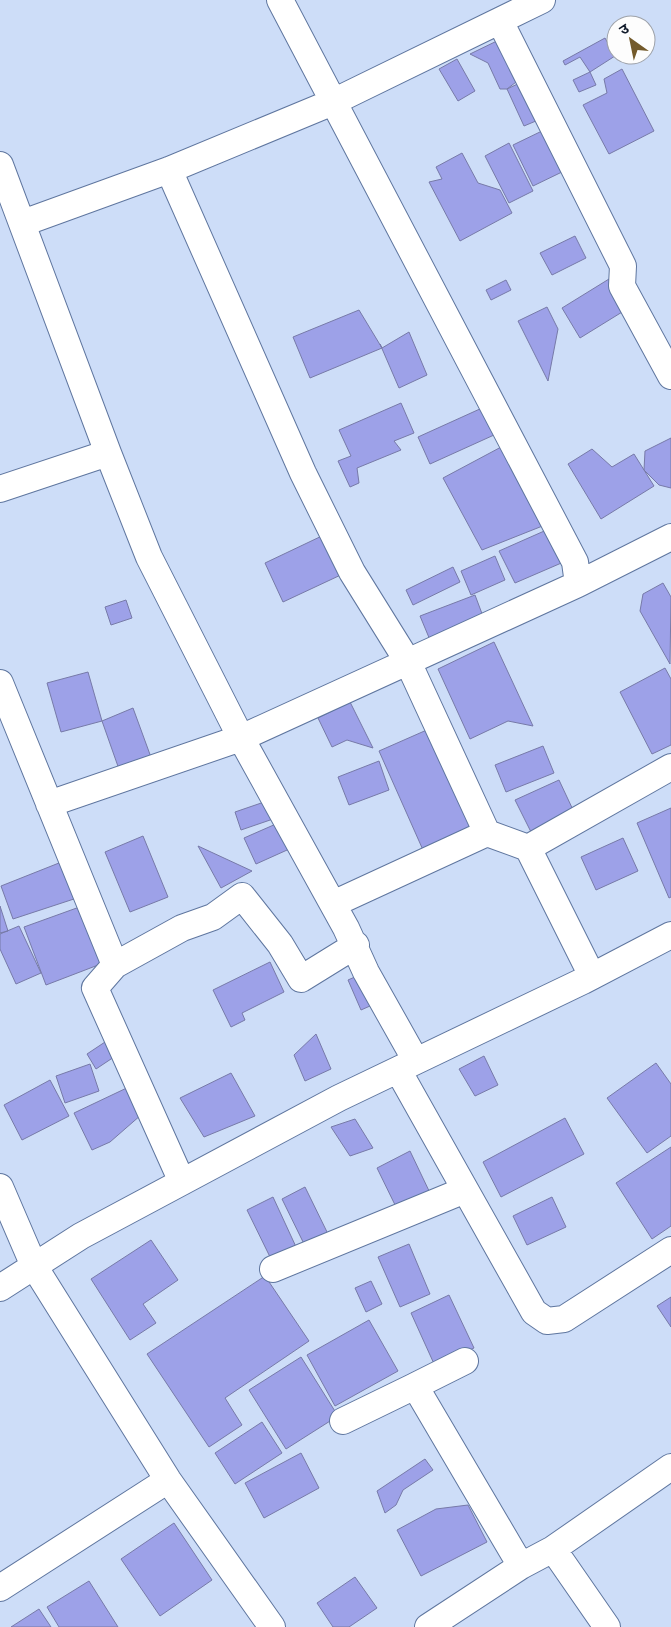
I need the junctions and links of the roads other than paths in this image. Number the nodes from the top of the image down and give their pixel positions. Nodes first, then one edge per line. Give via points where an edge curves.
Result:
1 (280, 0) edge
2 (542, 0) edge
3 (500, 21) junction
4 (333, 102) junction
5 (0, 165) edge
6 (169, 170) junction
7 (23, 223) junction
8 (671, 376) edge
9 (108, 453) junction
10 (0, 490) edge
11 (671, 537) edge
12 (578, 584) junction
13 (408, 662) junction
14 (0, 683) edge
15 (241, 738) junction
16 (671, 767) edge
17 (49, 804) junction
18 (488, 833) junction
19 (528, 848) junction
20 (334, 904) junction
21 (671, 935) edge
22 (356, 945) junction
23 (115, 965) junction
24 (592, 976) junction
25 (407, 1065) junction
26 (182, 1182) junction
27 (0, 1187) edge
28 (466, 1190) junction
29 (671, 1250) edge
30 (34, 1266) junction
31 (273, 1269) dead end
32 (0, 1288) edge
33 (465, 1360) dead end
34 (415, 1386) junction
35 (343, 1421) dead end
36 (671, 1467) edge
37 (168, 1480) junction
38 (553, 1549) junction
39 (521, 1566) junction
40 (0, 1588) edge
41 (272, 1627) edge
42 (428, 1627) edge
43 (607, 1627) edge

1 - 4 street
2 - 3 street
3 - 4 street
3 - 8 street via 623,266 622,286
4 - 6 street
4 - 12 street via 575,562
5 - 7 street
6 - 7 street
6 - 13 street via 303,473 352,572
7 - 9 street
9 - 10 street
9 - 15 street via 149,556
11 - 12 street
12 - 13 street
13 - 15 street
13 - 18 street
14 - 17 street
15 - 17 street
15 - 20 street
16 - 19 street
17 - 23 street
18 - 19 street
18 - 20 street
19 - 24 street
20 - 22 street
21 - 24 street
22 - 23 street via 301,980 280,944 242,896 213,917 182,928
22 - 25 street
23 - 26 street via 95,988
24 - 25 street
25 - 26 street
25 - 28 street
26 - 30 street via 81,1236
27 - 30 street
28 - 29 street via 534,1312 547,1321 564,1319
28 - 31 street
30 - 32 street
30 - 37 street
33 - 34 street
34 - 35 street
34 - 39 street
36 - 38 street
37 - 40 street
37 - 41 street
38 - 39 street
38 - 43 street
39 - 42 street

